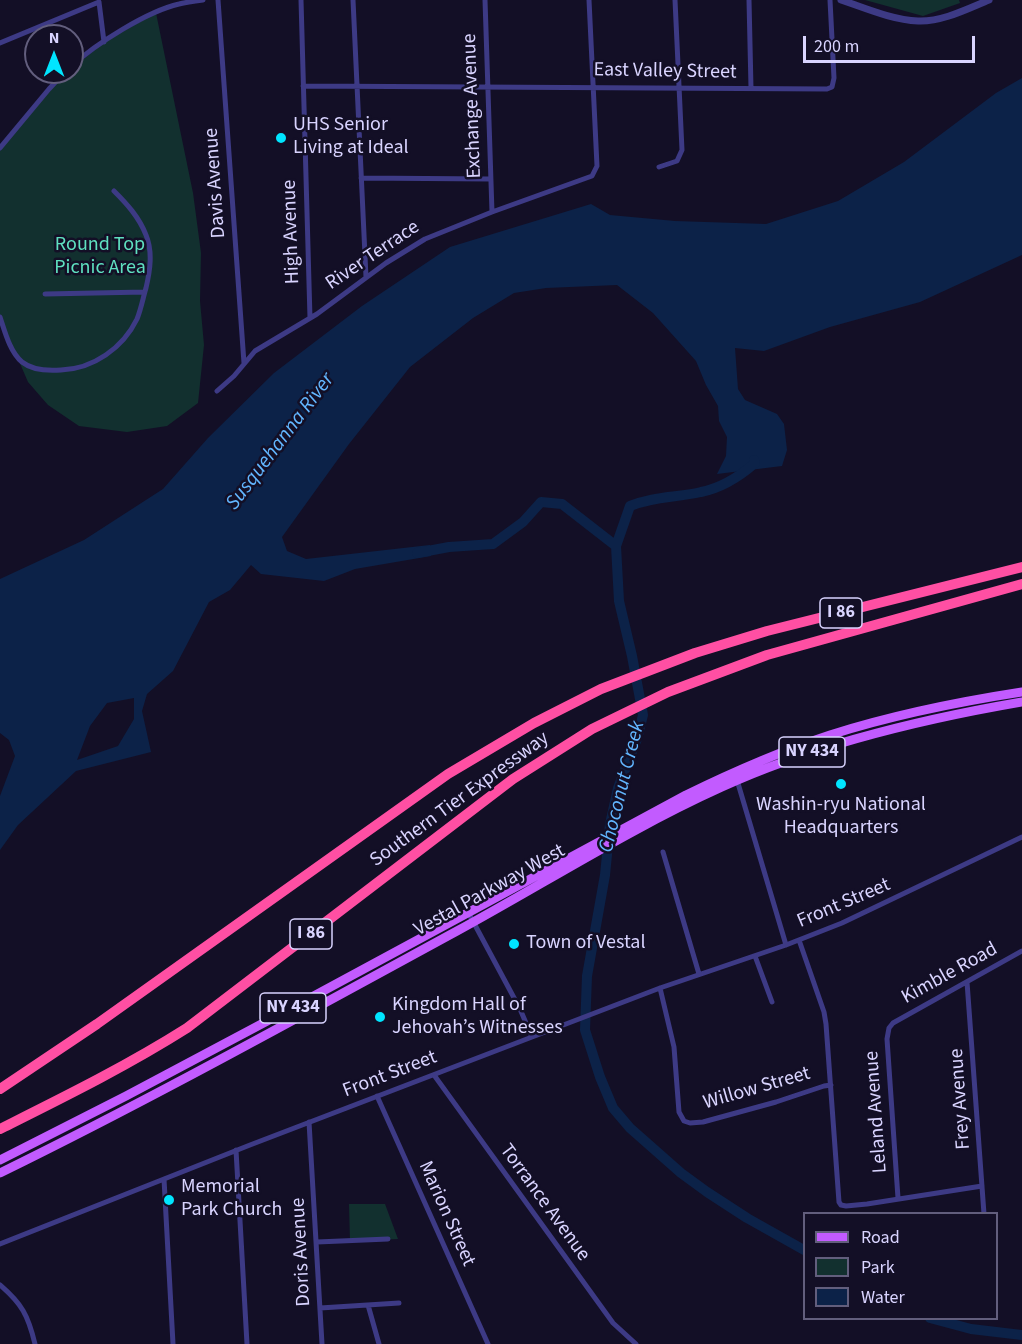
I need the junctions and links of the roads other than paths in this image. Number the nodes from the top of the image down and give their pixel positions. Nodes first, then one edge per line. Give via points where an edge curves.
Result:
1 (203, 0) edge
2 (218, 0) edge
3 (301, 0) edge
4 (353, 0) edge
5 (485, 0) edge
6 (589, 0) edge
7 (675, 0) edge
8 (749, 0) edge
9 (830, 0) edge
10 (841, 0) edge
11 (989, 0) edge
12 (99, 1) edge
13 (104, 42) junction
14 (0, 43) edge
15 (84, 57) edge
16 (55, 84) edge
17 (357, 85) junction
18 (303, 86) junction
19 (488, 86) junction
20 (592, 87) junction
21 (679, 87) junction
22 (751, 88) junction
23 (0, 148) edge
24 (659, 167) dead end
25 (361, 178) junction
26 (490, 179) junction
27 (114, 191) dead end
28 (492, 212) junction
29 (366, 277) junction
30 (145, 292) junction
31 (45, 294) dead end
32 (0, 317) edge
33 (310, 318) junction
34 (244, 363) junction
35 (217, 391) dead end
36 (1022, 567) edge
37 (1022, 584) edge
38 (1022, 692) edge
39 (1022, 702) edge
40 (737, 780) junction
41 (617, 837) junction
42 (1022, 837) edge
43 (663, 852) dead end
44 (468, 912) junction
45 (474, 921) junction
46 (799, 940) junction
47 (786, 945) junction
48 (1022, 951) edge
49 (755, 956) junction
50 (699, 974) junction
51 (967, 982) junction
52 (660, 988) junction
53 (772, 1002) dead end
54 (892, 1024) joint
55 (532, 1037) junction
56 (434, 1074) junction
57 (831, 1085) junction
58 (0, 1089) edge
59 (377, 1096) junction
60 (309, 1122) junction
61 (0, 1129) edge
62 (236, 1150) junction
63 (0, 1160) edge
64 (0, 1173) edge
65 (164, 1179) junction
66 (982, 1186) junction
67 (898, 1198) junction
68 (984, 1212) edge
69 (388, 1239) dead end
70 (317, 1242) junction
71 (0, 1244) edge
72 (0, 1285) edge
73 (399, 1303) dead end
74 (368, 1305) junction
75 (320, 1308) junction
76 (35, 1344) edge
77 (173, 1344) edge
78 (247, 1344) edge
79 (322, 1344) edge
80 (379, 1344) edge
81 (488, 1344) edge
82 (636, 1344) edge

1 - 13 street via 163,9
2 - 34 street, Davis Avenue
3 - 18 street, High Avenue
4 - 17 street
5 - 19 street, Exchange Avenue
6 - 20 street
7 - 21 street
8 - 22 street
9 - 22 street, East Valley Street via 832,87
10 - 11 street via 919,21 948,16
12 - 13 street
12 - 14 street
13 - 15 street
16 - 23 street
17 - 18 street, East Valley Street
17 - 19 street, East Valley Street
17 - 25 street
18 - 33 street, High Avenue
19 - 20 street, East Valley Street
19 - 26 street, Exchange Avenue
20 - 21 street, East Valley Street
20 - 28 street, River Terrace via 596,172 590,178
21 - 22 street, East Valley Street
21 - 24 street via 681,157
25 - 26 street
25 - 29 street
26 - 28 street, Exchange Avenue
27 - 30 street via 132,210 146,235 150,264
28 - 29 street, River Terrace via 425,239
29 - 33 street, River Terrace
30 - 31 street
30 - 32 street via 133,326 119,344 92,364 76,369 52,371 23,363 16,356
33 - 34 street, River Terrace via 255,351
34 - 35 street, River Terrace
36 - 58 highway, Southern Tier Expressway / I 86 via 695,653 601,689 534,723 448,774
37 - 61 highway, Southern Tier Expressway / I 86 via 767,655 668,692 610,720 513,779 188,1028
38 - 41 main road, Vestal Parkway West / NY 434 via 913,712 830,735 728,775
39 - 40 main road, Vestal Parkway West / NY 434 via 918,723 826,748
40 - 41 main road, Vestal Parkway West / NY 434
40 - 47 street
41 - 44 main road, Vestal Parkway West / NY 434
41 - 45 main road, Vestal Parkway West / NY 434
42 - 46 street, Front Street
43 - 50 street
44 - 45 street
44 - 63 main road, Vestal Parkway West / NY 434
45 - 55 street
45 - 64 main road, Vestal Parkway West / NY 434
46 - 47 street, Front Street
46 - 57 street via 824,1012
47 - 49 street, Front Street
48 - 51 street, Kimble Road
49 - 50 street, Front Street
49 - 53 street
50 - 52 street, Front Street
51 - 54 street, Kimble Road
51 - 66 street, Frey Avenue
52 - 55 street, Front Street
52 - 57 street, Willow Street via 674,1047 677,1103 684,1121 703,1122
54 - 67 street, Leland Avenue via 887,1039
55 - 56 street, Front Street
56 - 59 street, Front Street
56 - 82 street, Torrance Avenue via 614,1323
57 - 67 street via 839,1202 857,1205
59 - 60 street, Front Street
59 - 81 street, Marion Street
60 - 62 street, Front Street
60 - 70 street, Doris Avenue
62 - 65 street, Front Street
62 - 78 street
65 - 71 street, Front Street
65 - 77 street
66 - 67 street
66 - 68 street, Frey Avenue
69 - 70 street
70 - 75 street, Doris Avenue
72 - 76 street via 26,1313
73 - 74 street
74 - 75 street
74 - 80 street
75 - 79 street, Doris Avenue

